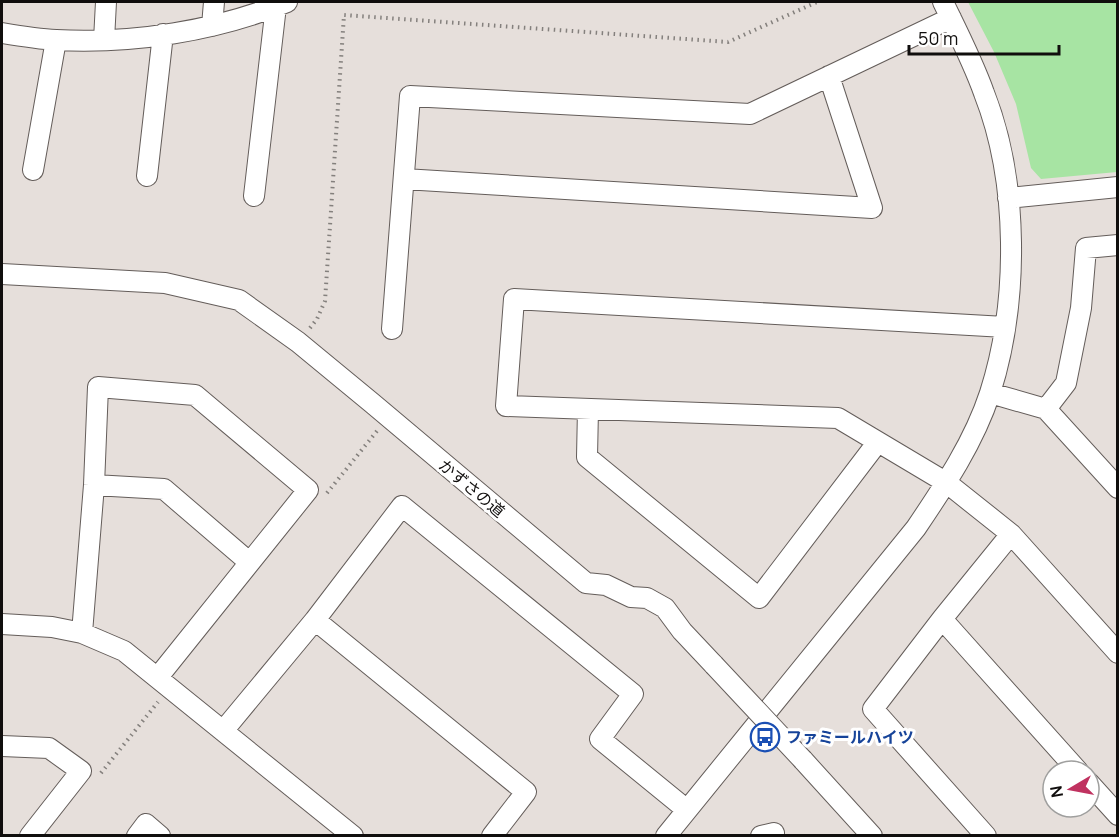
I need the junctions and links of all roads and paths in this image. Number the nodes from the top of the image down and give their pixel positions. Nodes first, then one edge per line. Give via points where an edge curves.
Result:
1 (106, 2) edge
2 (214, 2) edge
3 (281, 4) edge
4 (947, 10) edge
5 (212, 26) junction
6 (2, 33) edge
7 (164, 34) junction
8 (56, 40) junction
9 (104, 40) junction
10 (829, 76) junction
11 (33, 170) dead end
12 (147, 176) dead end
13 (404, 180) junction
14 (1118, 187) edge
15 (254, 196) dead end
16 (1008, 198) junction
17 (1118, 245) edge
18 (2, 274) edge
19 (1005, 327) junction
20 (392, 329) dead end
21 (990, 393) junction
22 (588, 409) junction
23 (1046, 409) junction
24 (877, 443) junction
25 (947, 483) junction
26 (94, 485) junction
27 (1118, 488) edge
28 (1011, 534) junction
29 (249, 562) junction
30 (942, 619) junction
31 (315, 620) junction
32 (2, 624) edge
33 (82, 633) junction
34 (1118, 653) edge
35 (158, 677) junction
36 (223, 731) junction
37 (2, 746) edge
38 (1067, 759) edge
39 (1101, 796) edge
40 (687, 810) junction
41 (1118, 815) edge
42 (30, 836) edge
43 (137, 836) edge
44 (160, 836) edge
45 (353, 836) edge
46 (492, 836) edge
47 (666, 836) edge
48 (872, 836) edge
49 (986, 836) edge

1 - 9 street
2 - 5 street
3 - 5 street
3 - 15 street
4 - 10 street
4 - 16 street via 985,94 1001,151
5 - 7 street
6 - 8 street
7 - 9 street
7 - 12 street
8 - 9 street
8 - 11 street
10 - 13 street via 750,114 411,96
10 - 13 street via 872,208
13 - 20 street
14 - 16 street
16 - 19 street via 1012,234
17 - 23 street via 1086,248 1081,308 1066,383
18 - 48 street, かずさの道, bridge via 165,283 239,300 298,342 586,583 606,585 665,608
19 - 21 street
19 - 22 street via 514,299 506,406
21 - 23 street
21 - 25 street
22 - 24 street via 838,418
22 - 24 street via 587,457 759,598
23 - 27 street
24 - 25 street
25 - 28 street
25 - 40 street via 916,528
26 - 29 street via 164,489
26 - 29 street via 98,387 195,395 308,490
26 - 33 street
28 - 30 street
28 - 34 street
29 - 35 street
30 - 38 street
30 - 49 street via 873,710
31 - 36 street
31 - 40 street via 402,506 633,694 600,739
31 - 46 street via 526,792
32 - 33 street
33 - 35 street via 124,651
35 - 36 street
36 - 45 street
37 - 42 street via 50,748 81,771
39 - 41 street
40 - 47 street
43 - 44 street via 146,824

